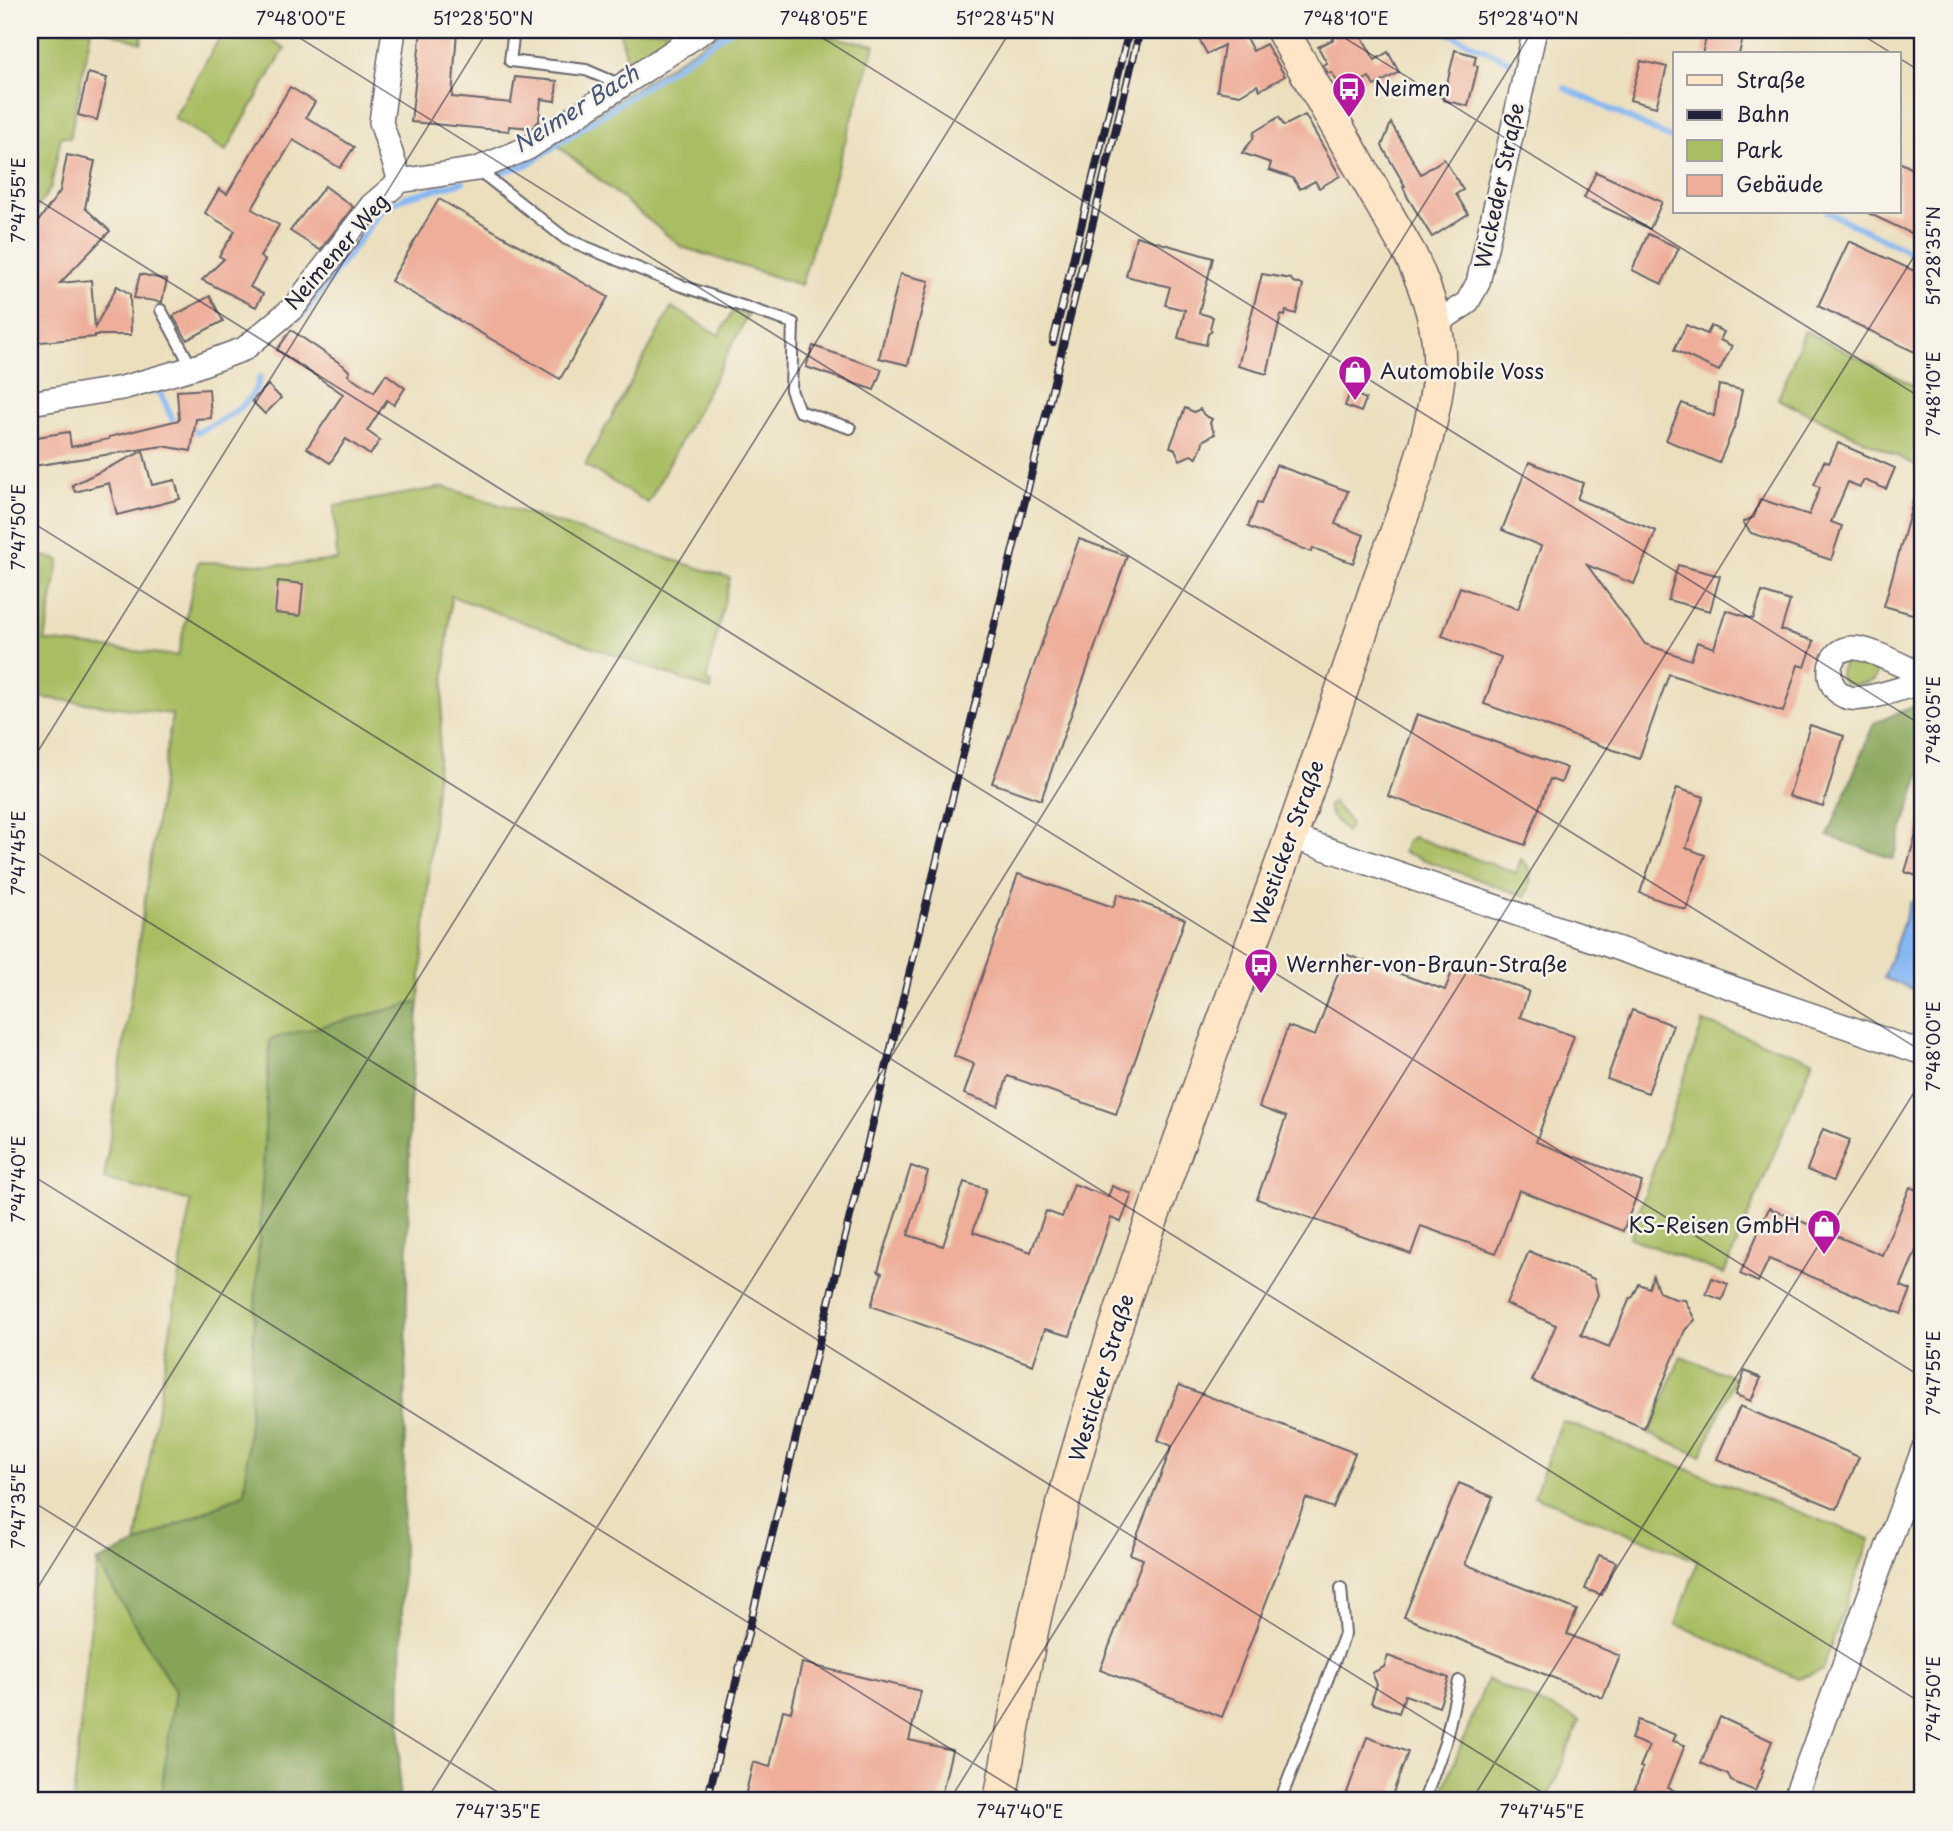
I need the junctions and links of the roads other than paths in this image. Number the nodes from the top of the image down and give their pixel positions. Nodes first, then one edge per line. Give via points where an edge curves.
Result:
1 (394, 30) edge
2 (514, 30) edge
3 (705, 30) edge
4 (1282, 30) edge
5 (1535, 30) edge
6 (621, 85) junction
7 (477, 169) junction
8 (400, 181) junction
9 (162, 310) dead end
10 (1436, 323) junction
11 (192, 368) junction
12 (30, 403) edge
13 (850, 428) dead end
14 (1923, 676) edge
15 (1923, 682) edge
16 (1292, 837) junction
17 (1923, 1053) edge
18 (1923, 1451) edge
19 (1341, 1588) dead end
20 (1459, 1681) dead end
21 (1000, 1801) edge
22 (1280, 1801) edge
23 (1424, 1801) edge
24 (1794, 1801) edge

1 - 8 street via 382,122
2 - 6 lane via 510,61 586,70
3 - 6 street, Neimener Weg
4 - 10 main road, Westicker Straße via 1411,256
5 - 10 street, Wickeder Straße via 1478,283 1467,303
6 - 7 street, Neimener Weg via 528,148
7 - 8 street, Neimener Weg
7 - 13 lane via 566,239 679,285 793,323 791,390 799,411
8 - 11 street, Neimener Weg via 372,205 294,307 244,349
9 - 11 lane
10 - 16 main road, Westicker Straße via 1439,377 1428,435
11 - 12 street, Neimener Weg via 122,388
14 - 15 street via 1856,648 1844,648 1829,668 1838,693 1850,698
16 - 17 street
16 - 21 main road, Westicker Straße via 1173,1156 1110,1344 1041,1590
18 - 24 street
19 - 22 lane via 1345,1634
20 - 23 lane via 1445,1743

